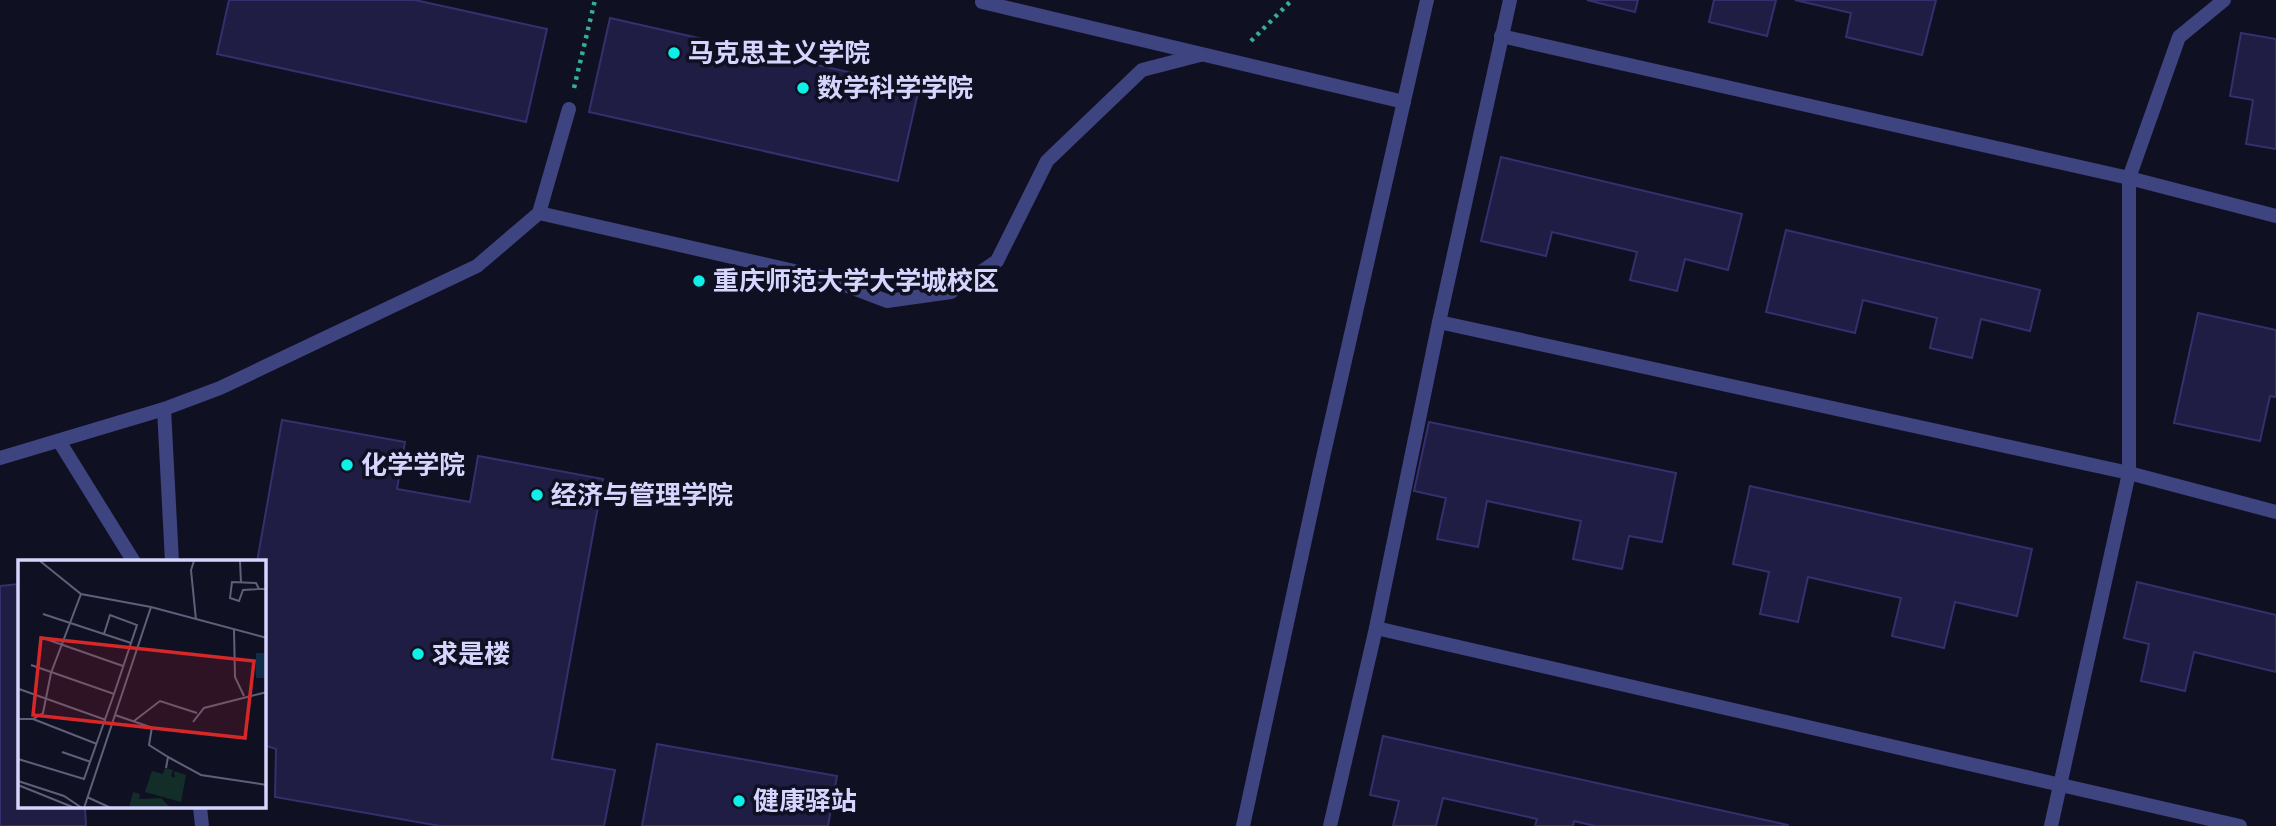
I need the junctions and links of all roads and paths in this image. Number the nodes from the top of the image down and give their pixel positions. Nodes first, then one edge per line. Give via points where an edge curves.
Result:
1 (595, 0) edge
2 (1427, 0) edge
3 (1510, 0) edge
4 (2224, 0) edge
5 (1291, 1) edge
6 (982, 2) edge
7 (998, 3) edge
8 (1501, 36) junction
9 (1200, 54) junction
10 (1231, 62) junction
11 (1404, 102) junction
12 (569, 109) joint
13 (2129, 178) junction
14 (539, 213) junction
15 (2276, 216) edge
16 (1438, 322) junction
17 (164, 409) junction
18 (59, 441) junction
19 (0, 458) edge
20 (2129, 473) junction
21 (2276, 512) edge
22 (133, 560) edge
23 (172, 560) edge
24 (1376, 628) junction
25 (2061, 786) junction
26 (200, 808) edge
27 (202, 826) edge
28 (1243, 826) edge
29 (1331, 826) edge
30 (2051, 826) edge
31 (2240, 826) edge

1 - 12 path
2 - 11 lane
3 - 8 lane
4 - 13 lane via 2179,37
5 - 10 path
6 - 7 lane
7 - 9 lane
8 - 13 lane
8 - 16 lane
9 - 10 lane
9 - 14 lane via 1142,70 1047,161 997,261 951,292 887,301 829,279
10 - 11 lane
11 - 28 lane
12 - 14 lane
13 - 15 lane
13 - 20 lane
14 - 17 lane via 477,266 220,388
16 - 20 lane
16 - 24 lane
17 - 18 lane
17 - 23 lane
18 - 19 lane
18 - 22 lane
20 - 21 lane
20 - 25 lane
24 - 25 lane
24 - 29 lane
25 - 30 lane
25 - 31 lane
26 - 27 lane

